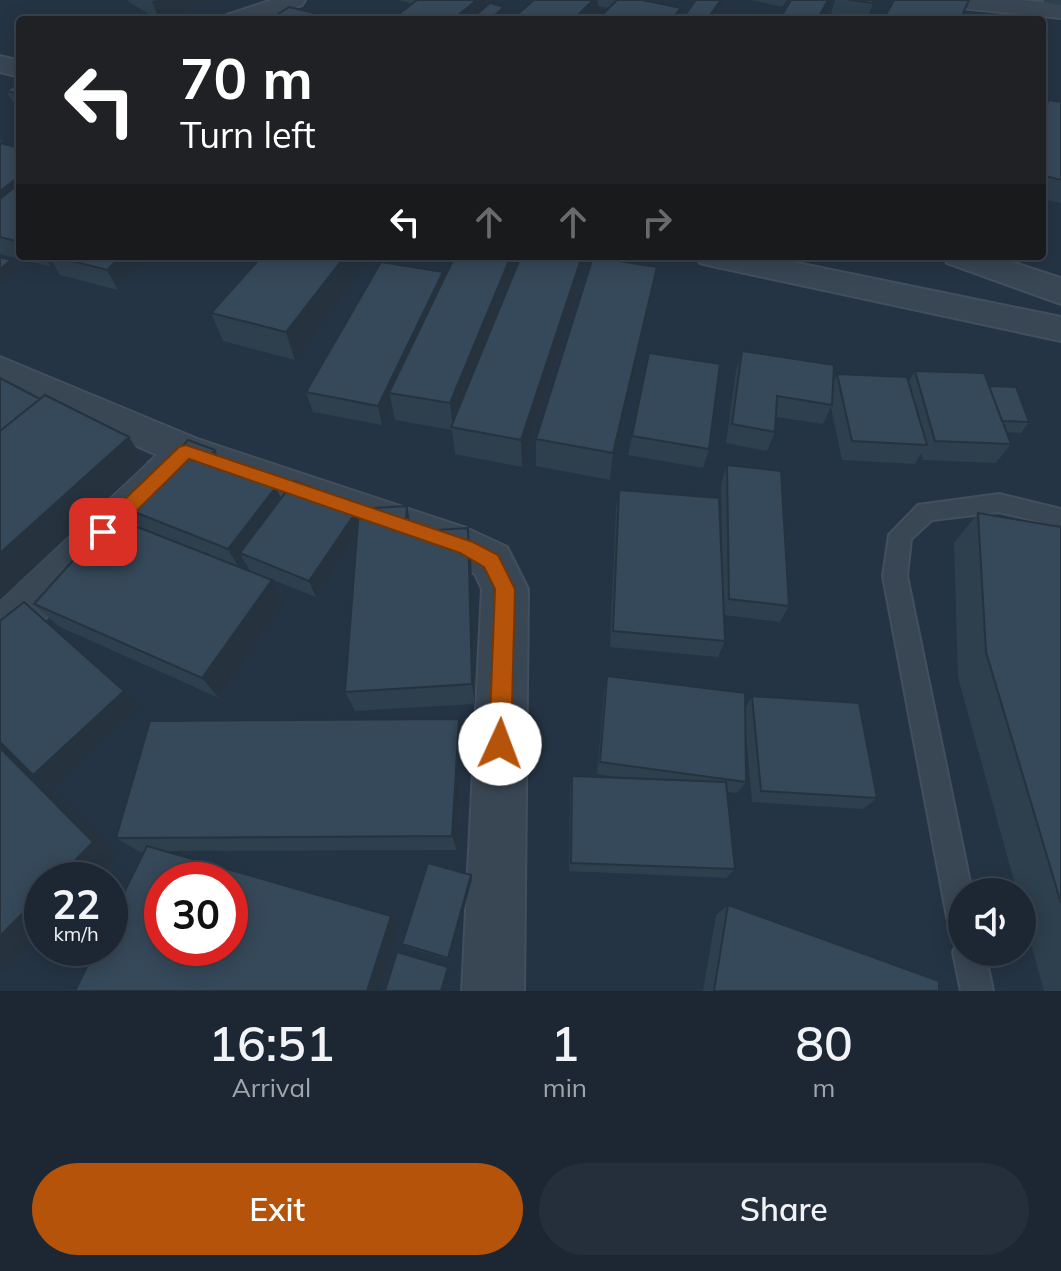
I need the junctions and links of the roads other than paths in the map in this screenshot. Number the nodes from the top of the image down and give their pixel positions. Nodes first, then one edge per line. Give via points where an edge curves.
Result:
1 (294, 0) edge
2 (950, 0) edge
3 (1061, 11) edge
4 (247, 16) edge
5 (731, 260) edge
6 (971, 260) edge
7 (1061, 293) edge
8 (1061, 329) edge
9 (0, 370) edge
10 (186, 451) junction
11 (1061, 518) edge
12 (0, 632) edge
13 (954, 878) edge
14 (972, 966) edge
15 (493, 991) edge
16 (977, 991) edge

1 - 4 street
2 - 3 street
5 - 8 street
6 - 7 street
9 - 10 street
10 - 12 street
10 - 15 street via 466,547 491,561 505,589
11 - 13 lane via 999,503 940,509 926,511 900,535 895,576
14 - 16 lane

